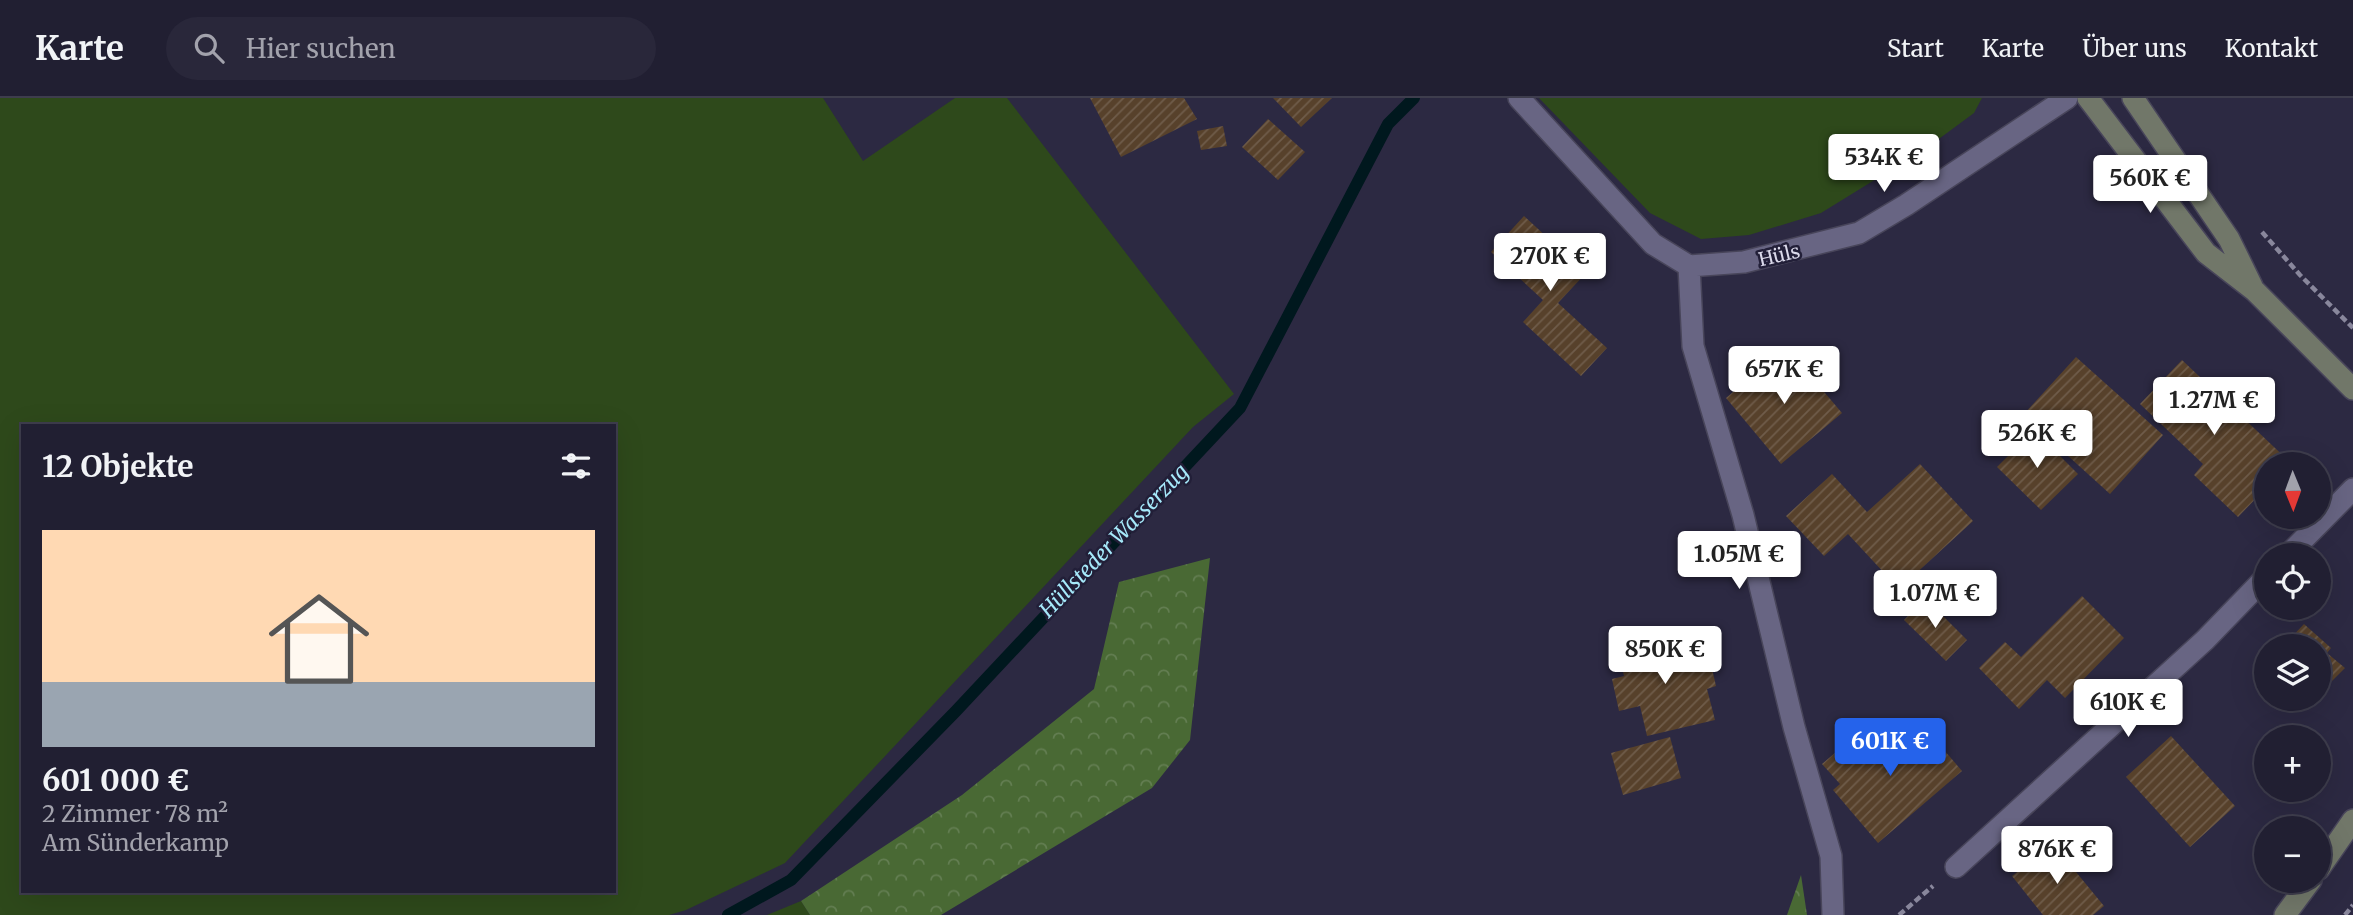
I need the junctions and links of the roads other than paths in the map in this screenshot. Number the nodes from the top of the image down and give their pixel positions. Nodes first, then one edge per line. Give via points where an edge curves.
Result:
1 (1519, 98) edge
2 (2067, 98) edge
3 (2088, 98) edge
4 (2133, 98) edge
5 (1689, 266) junction
6 (2255, 291) junction
7 (2353, 389) edge
8 (2353, 489) edge
9 (2300, 543) edge
10 (2254, 589) edge
11 (2353, 820) edge
12 (2331, 852) edge
13 (1956, 867) road end
14 (2301, 893) edge
15 (1833, 915) edge
16 (2285, 915) edge

1 - 5 street via 1653,244
2 - 5 street, Hüls via 1859,233 1744,262
3 - 6 street via 2206,253
4 - 6 street via 2229,239
5 - 15 street via 1693,346 1831,856
6 - 7 street
8 - 9 street
10 - 13 street via 2205,640
11 - 12 street
14 - 16 street

